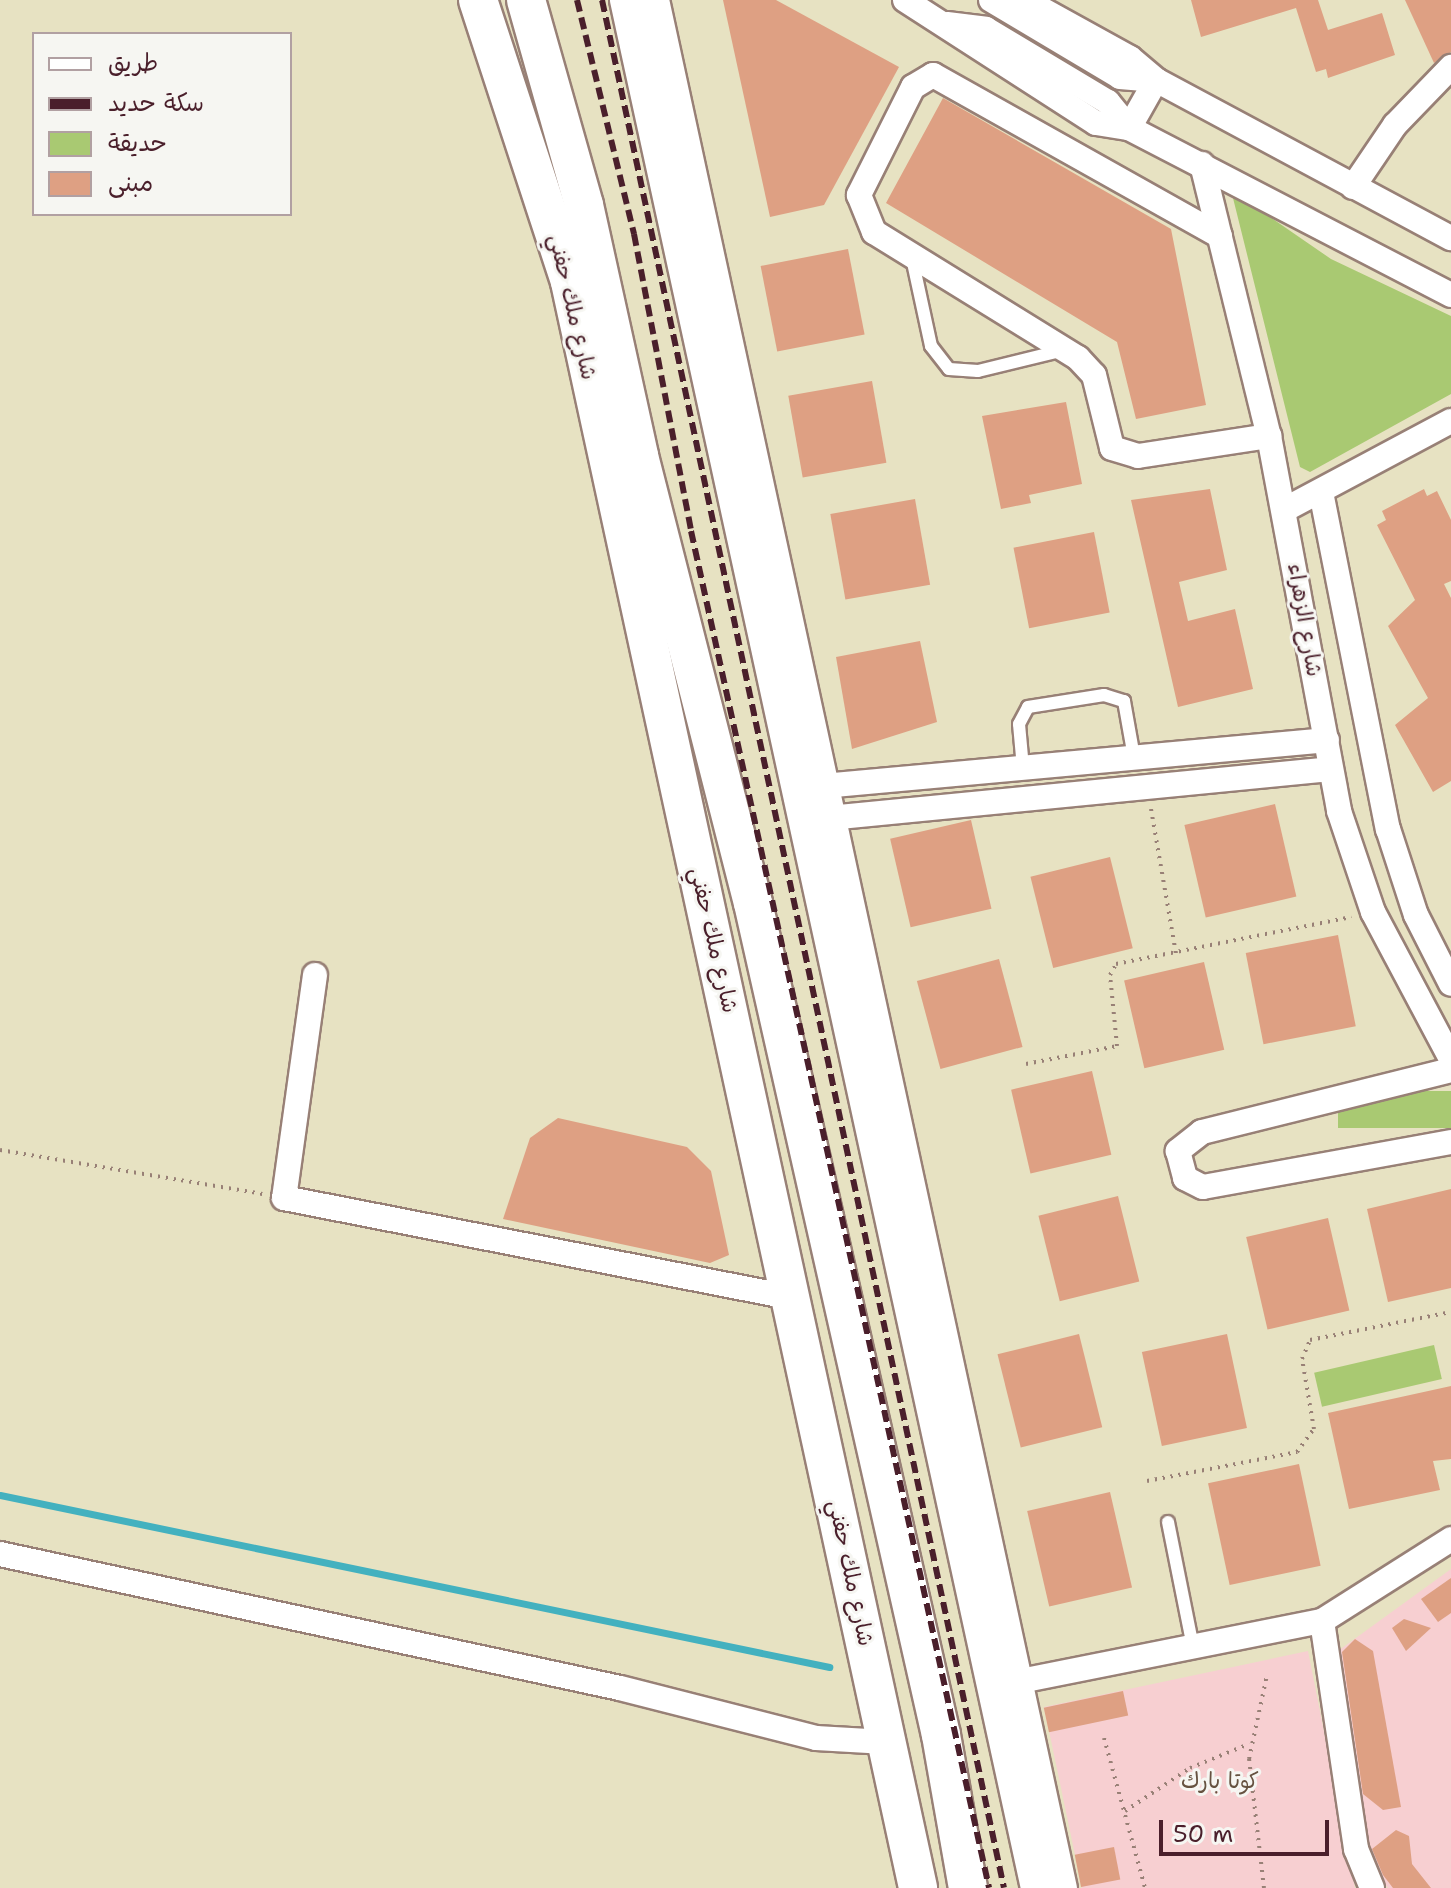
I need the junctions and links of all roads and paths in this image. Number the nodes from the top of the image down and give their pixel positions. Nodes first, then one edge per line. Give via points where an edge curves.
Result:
1 (478, 0) edge
2 (526, 0) edge
3 (625, 0) edge
4 (654, 0) edge
5 (905, 0) edge
6 (991, 0) edge
7 (1025, 0) edge
8 (1451, 67) edge
9 (1156, 80) junction
10 (1129, 128) junction
11 (1202, 164) junction
12 (1353, 187) junction
13 (1220, 236) junction
14 (1451, 238) edge
15 (911, 254) junction
16 (1451, 295) edge
17 (1067, 350) junction
18 (1451, 421) edge
19 (1269, 436) junction
20 (623, 460) junction
21 (1321, 492) junction
22 (1284, 510) junction
23 (1327, 740) junction
24 (1134, 757) junction
25 (1023, 768) junction
26 (1331, 769) junction
27 (823, 786) junction
28 (1147, 787) junction
29 (829, 818) junction
30 (1373, 912) junction
31 (1176, 954) junction
32 (315, 975) dead end
33 (1451, 984) edge
34 (1451, 1059) edge
35 (1026, 1064) dead end
36 (1451, 1070) edge
37 (1451, 1142) edge
38 (0, 1150) edge
39 (284, 1198) junction
40 (794, 1298) junction
41 (1451, 1312) edge
42 (1147, 1481) dead end
43 (1168, 1522) dead end
44 (1451, 1539) edge
45 (0, 1554) edge
46 (1322, 1621) junction
47 (1193, 1647) junction
48 (1267, 1675) dead end
49 (1016, 1682) junction
50 (1104, 1738) dead end
51 (886, 1742) junction
52 (1249, 1744) junction
53 (1125, 1812) junction
54 (918, 1888) edge
55 (968, 1888) edge
56 (1036, 1888) edge
57 (1062, 1888) edge
58 (1145, 1888) edge
59 (1264, 1888) edge
60 (1372, 1888) edge

1 - 20 highway, شارع ملك حفني
2 - 20 highway, شارع ملك حفني via 584,205
3 - 56 street
4 - 27 street
5 - 10 street via 947,24 986,29 1108,102
6 - 9 street via 1120,77
7 - 9 street via 1130,58
8 - 12 street via 1395,125
9 - 10 street
9 - 12 street
10 - 11 street
11 - 13 street, شارع الزهراء
11 - 16 street
12 - 14 street
13 - 15 street via 933,75 913,87 859,195 874,232
13 - 19 street, شارع الزهراء
15 - 17 street
15 - 17 lane via 931,346 949,369 978,371
17 - 19 street via 1094,375 1104,436 1124,455
18 - 21 street
19 - 22 street, شارع الزهراء
20 - 40 highway, شارع ملك حفني
20 - 55 highway, شارع ملك حفني via 753,903
21 - 22 street
21 - 33 street, شارع الزهراء via 1398,866
22 - 23 street, شارع الزهراء
23 - 24 street
23 - 26 street, شارع الزهراء
24 - 25 street
24 - 25 lane via 1124,701 1104,695 1028,707 1019,724
25 - 27 street
26 - 28 street
26 - 30 street, شارع الزهراء
27 - 29 street
28 - 29 street
28 - 31 path
29 - 49 street
30 - 31 path
30 - 34 street, شارع الزهراء
31 - 35 path via 1110,968 1117,1046
32 - 39 street
36 - 37 street via 1202,1132 1178,1151 1185,1178 1203,1187
38 - 39 path
39 - 40 street
40 - 51 highway, شارع ملك حفني
41 - 42 path via 1310,1340 1302,1359 1314,1429 1297,1452
43 - 47 lane
44 - 46 street
45 - 51 street via 620,1688 816,1738
46 - 47 street
46 - 60 street via 1356,1849
47 - 49 street
48 - 52 path
49 - 57 street
50 - 53 path
51 - 54 highway, شارع ملك حفني
52 - 53 path via 1190,1768
52 - 59 path
53 - 58 path

